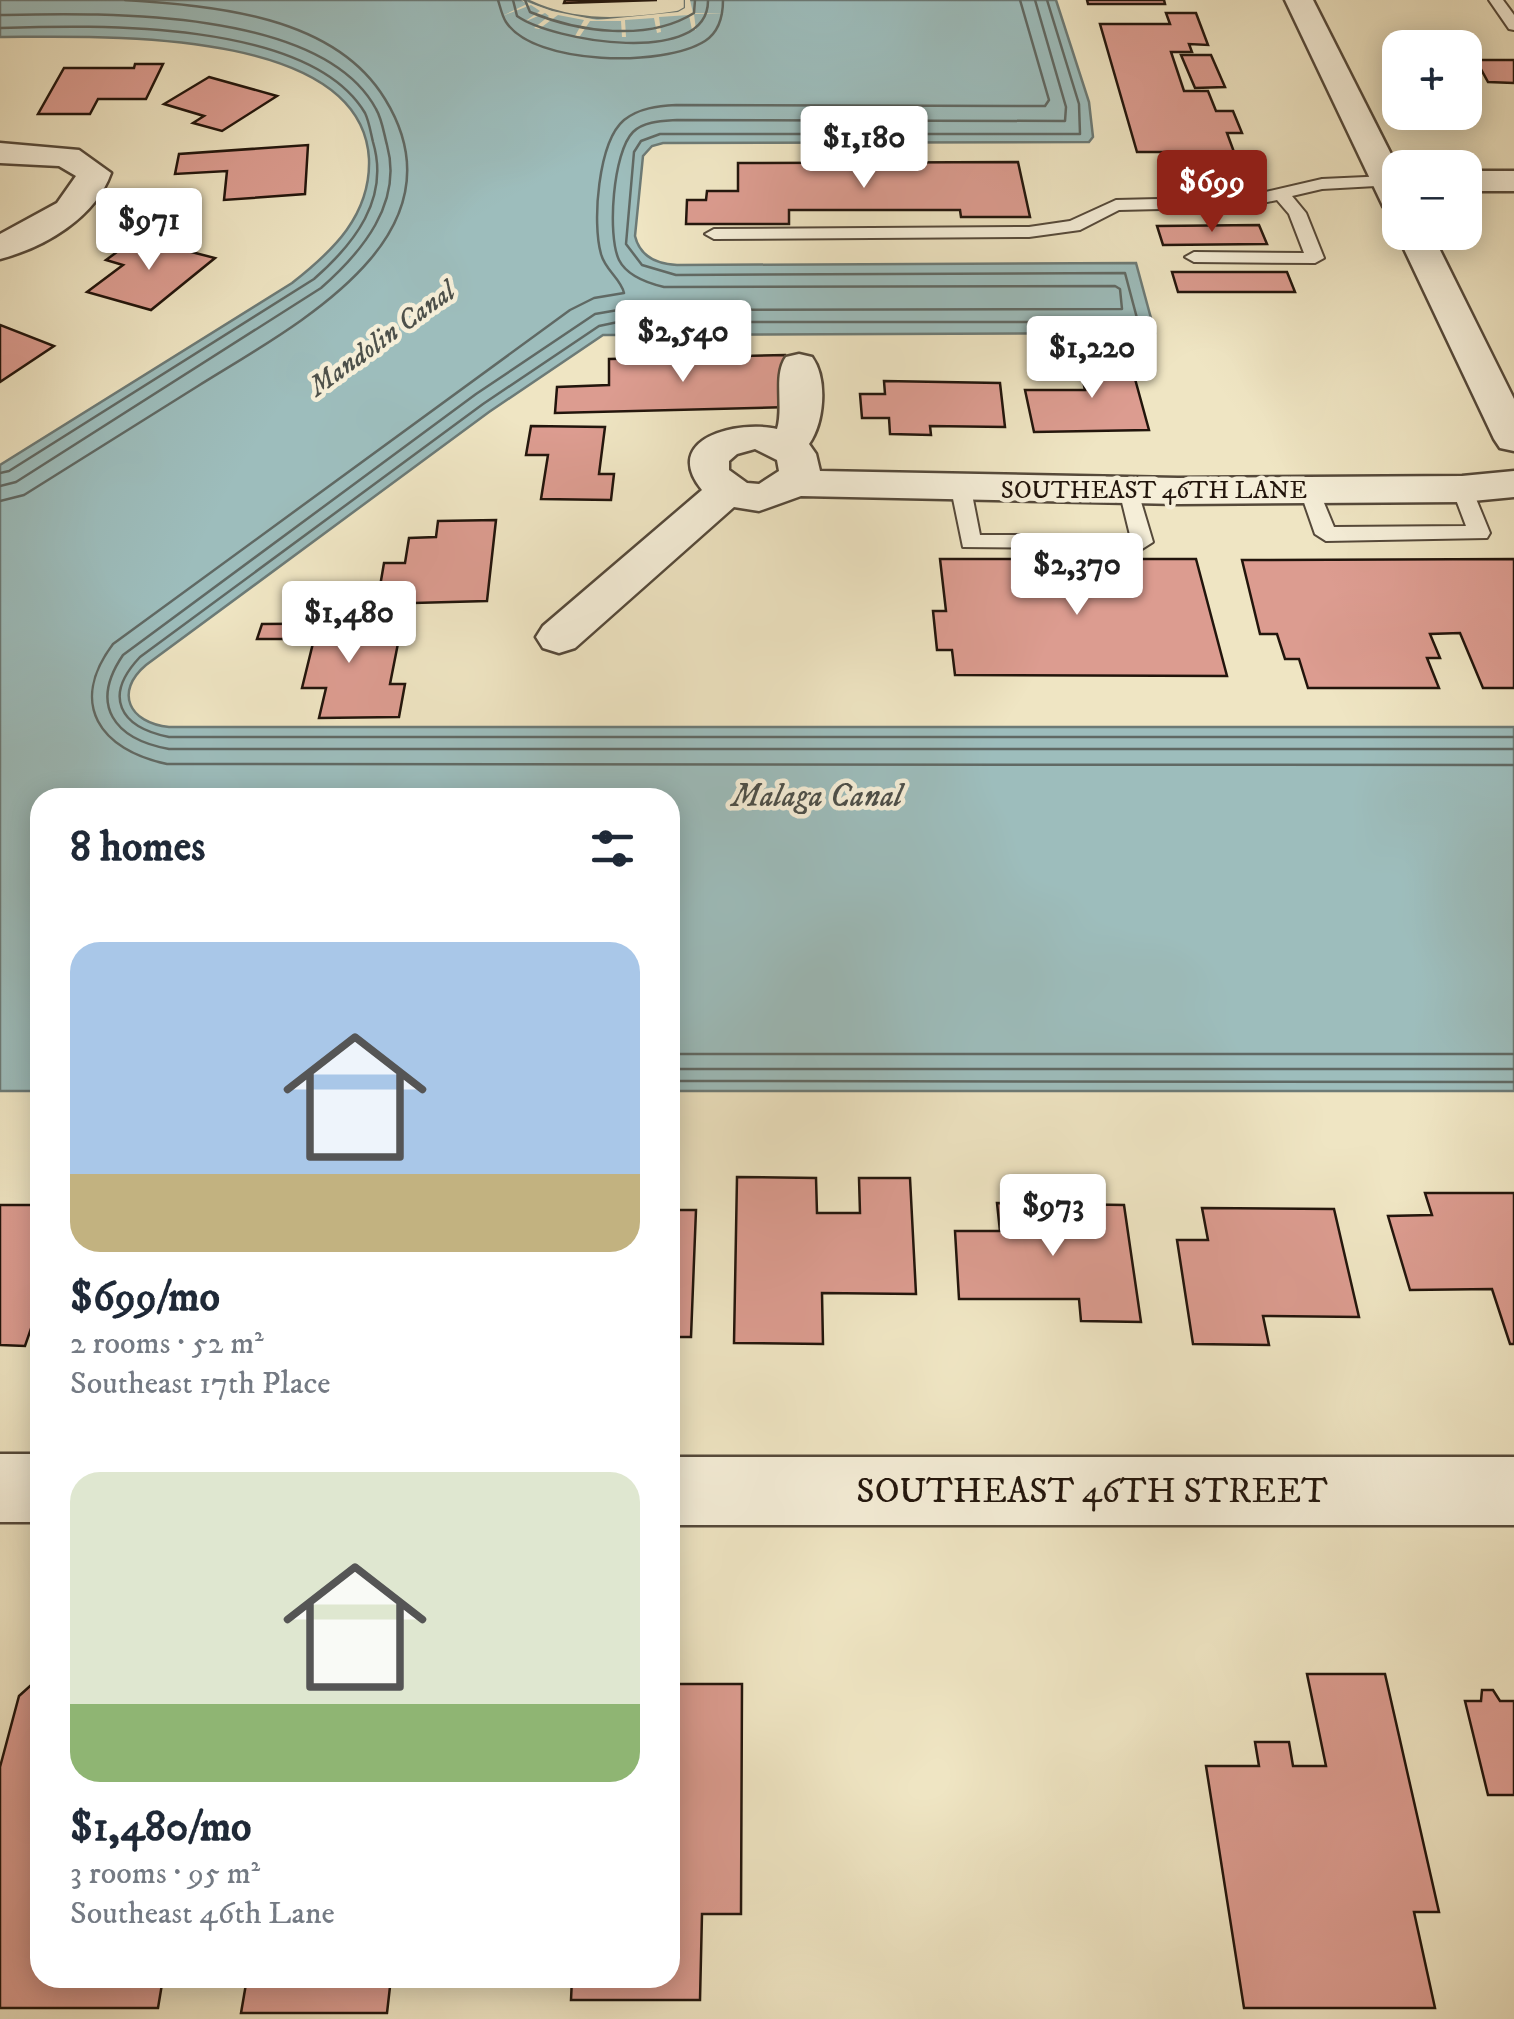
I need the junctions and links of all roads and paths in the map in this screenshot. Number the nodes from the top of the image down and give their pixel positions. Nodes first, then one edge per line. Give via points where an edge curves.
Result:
1 (1300, 0) edge
2 (1496, 0) edge
3 (1514, 26) edge
4 (0, 153) edge
5 (1382, 161) edge
6 (1482, 181) edge
7 (1514, 181) edge
8 (1382, 187) edge
9 (1280, 194) junction
10 (714, 234) dead end
11 (0, 248) edge
12 (1422, 250) edge
13 (1194, 257) dead end
14 (798, 366) dead end
15 (1514, 438) edge
16 (790, 465) junction
17 (1514, 484) edge
18 (728, 492) junction
19 (559, 637) dead end
20 (0, 1488) edge
21 (30, 1488) edge
22 (680, 1491) edge
23 (1514, 1491) edge

1 - 5 street
2 - 3 lane
4 - 11 street via 67,157 94,172 90,192 68,212
6 - 7 street
8 - 9 lane via 1339,181
9 - 10 lane via 1211,204 1116,205 1074,226 1029,232
9 - 13 lane via 1297,213 1315,258
12 - 15 street
14 - 16 street via 801,420
16 - 17 street, SOUTHEAST 46TH LANE via 961,489
16 - 18 street, SOUTHEAST 46TH LANE via 771,495
16 - 18 street, SOUTHEAST 46TH LANE via 755,438 722,444 706,464 708,475
18 - 19 street
20 - 21 street
22 - 23 street, SOUTHEAST 46TH STREET

